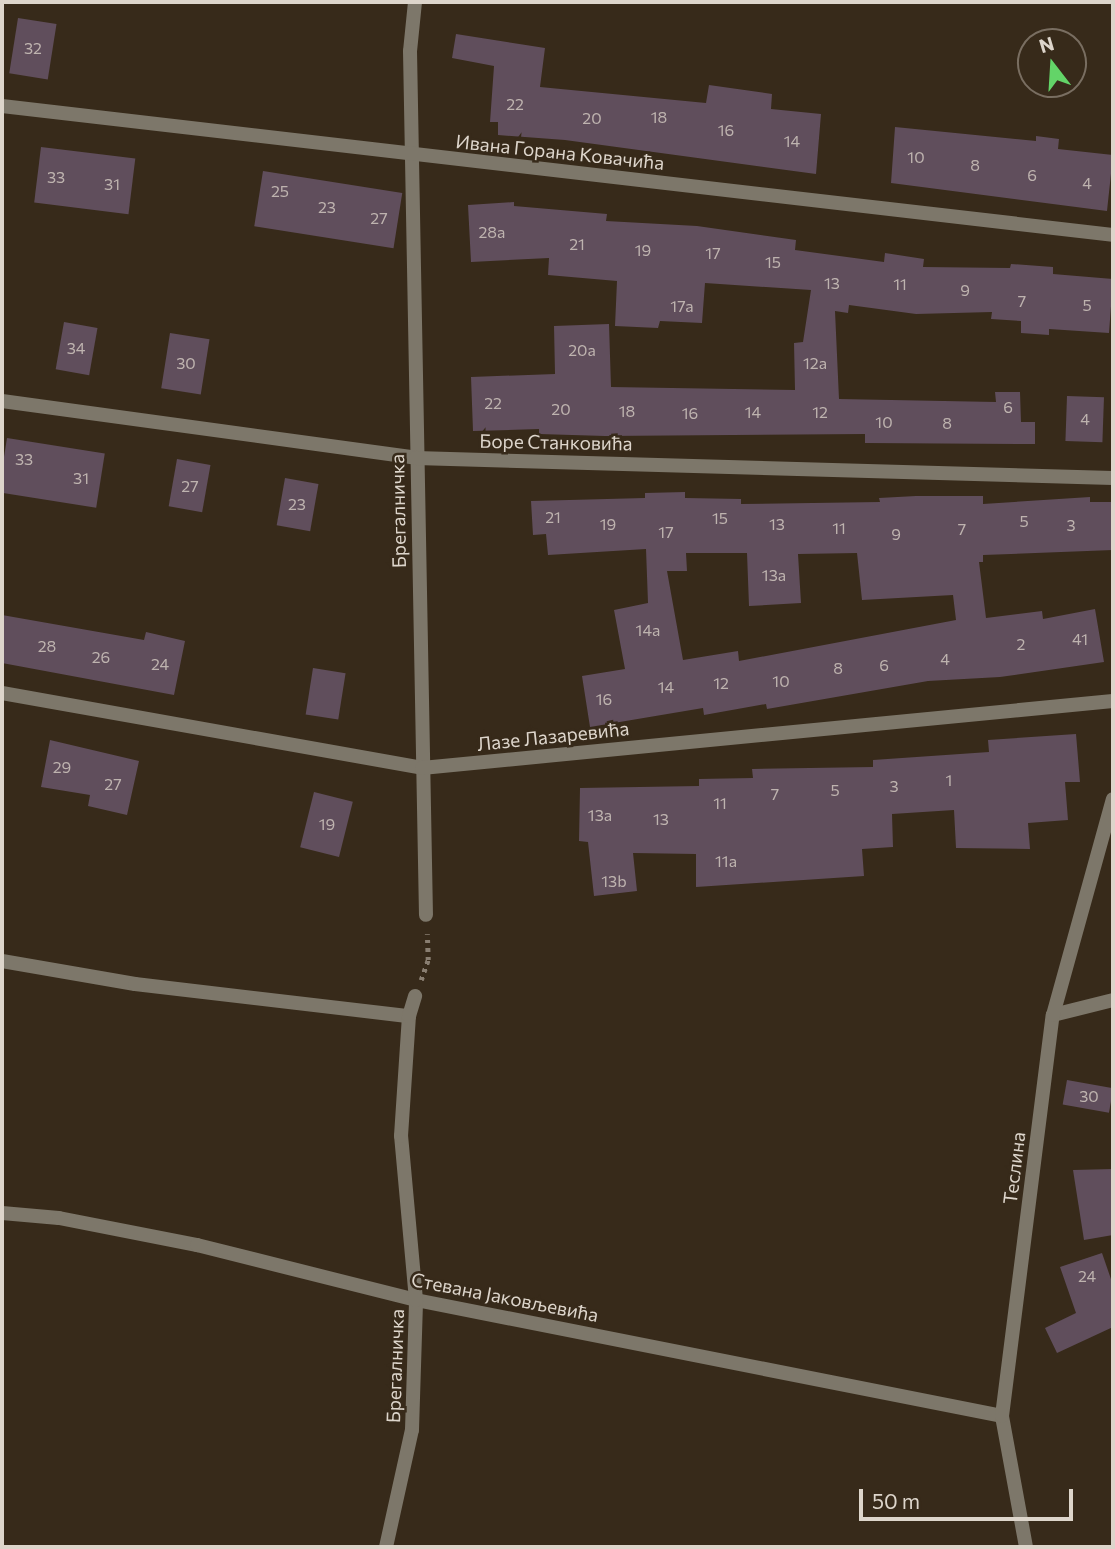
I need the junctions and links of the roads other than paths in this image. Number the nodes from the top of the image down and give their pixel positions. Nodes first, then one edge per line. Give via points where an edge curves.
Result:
1 (415, 2) edge
2 (2, 106) edge
3 (413, 155) junction
4 (1113, 234) edge
5 (2, 401) edge
6 (416, 458) junction
7 (1113, 478) edge
8 (2, 693) edge
9 (1113, 701) edge
10 (422, 768) junction
11 (1113, 799) edge
12 (426, 915) road end
13 (2, 961) edge
14 (415, 996) road end
15 (1113, 1000) edge
16 (1053, 1015) junction
17 (409, 1016) junction
18 (2, 1213) edge
19 (416, 1300) junction
20 (1002, 1416) junction
21 (386, 1547) edge
22 (1026, 1547) edge

1 - 3 street, Брегалничка via 410,51
2 - 3 street, Ивана Горана Ковачића
3 - 4 street, Ивана Горана Ковачића
3 - 6 street, Брегалничка
5 - 6 street, Боре Станковића
6 - 7 street, Боре Станковића
6 - 10 street, Брегалничка
8 - 10 street, Лазе Лазаревића
9 - 10 street, Лазе Лазаревића
10 - 12 street, Брегалничка
11 - 16 street, Теслина
13 - 17 street via 135,984
14 - 17 street, Брегалничка
15 - 16 street
16 - 20 street, Теслина
17 - 19 street, Брегалничка via 401,1136
18 - 19 street, Стевана Јаковљевића via 59,1218 197,1245
19 - 20 street, Стевана Јаковљевића
19 - 21 street, Брегалничка via 412,1430
20 - 22 street, Теслина

